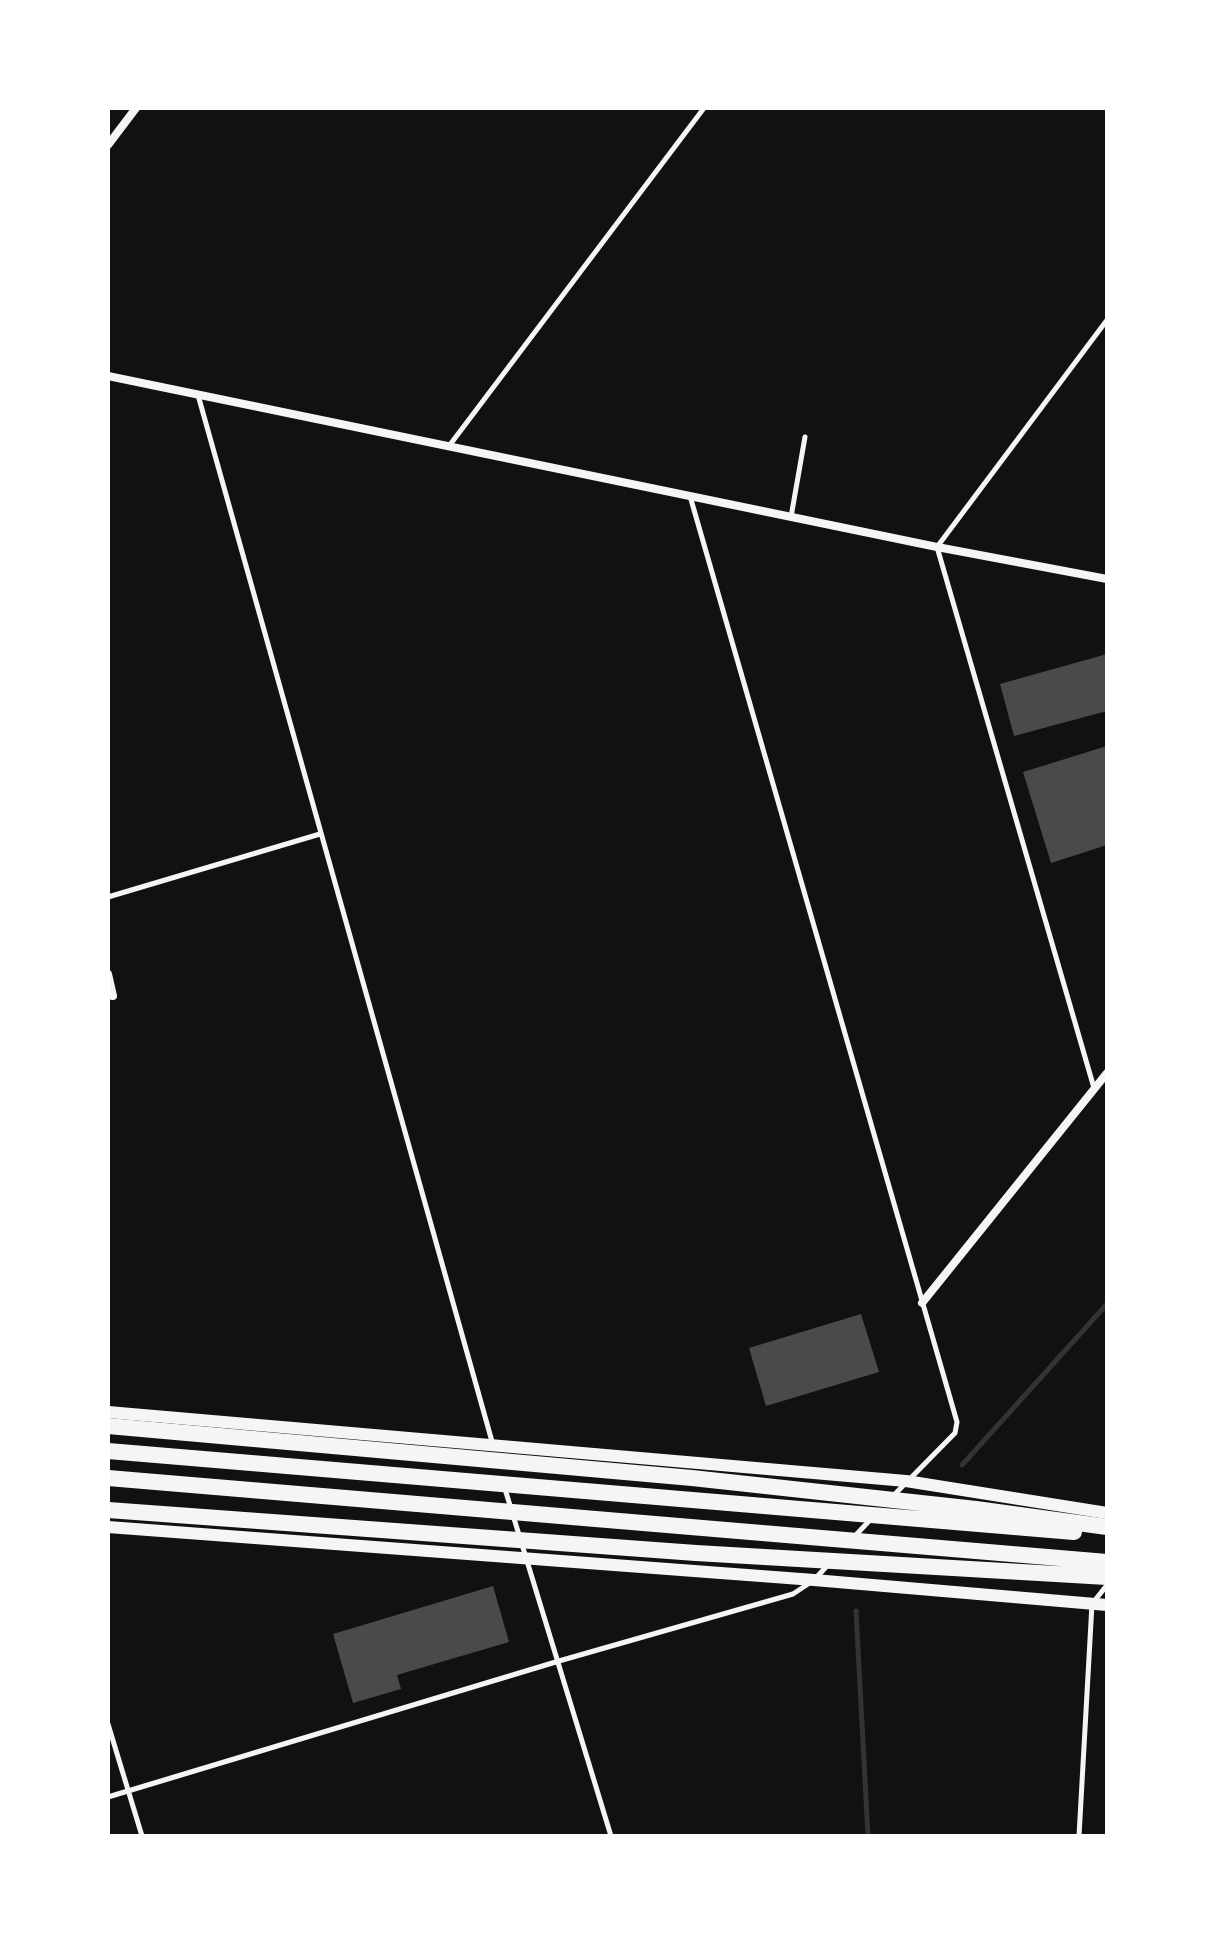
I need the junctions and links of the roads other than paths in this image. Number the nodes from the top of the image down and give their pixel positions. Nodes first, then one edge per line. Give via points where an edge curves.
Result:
1 (136, 108) edge
2 (704, 108) edge
3 (108, 145) edge
4 (1107, 320) edge
5 (108, 376) edge
6 (198, 394) junction
7 (805, 437) dead end
8 (449, 446) junction
9 (690, 496) junction
10 (791, 517) junction
11 (937, 547) junction
12 (1107, 579) edge
13 (320, 834) junction
14 (108, 897) edge
15 (108, 974) edge
16 (113, 996) dead end
17 (1107, 1073) edge
18 (1094, 1090) junction
19 (922, 1303) junction
20 (108, 1412) edge
21 (108, 1426) edge
22 (493, 1444) junction
23 (108, 1451) edge
24 (108, 1478) edge
25 (906, 1481) junction
26 (108, 1510) edge
27 (1107, 1513) edge
28 (108, 1527) edge
29 (1107, 1527) edge
30 (1107, 1534) edge
31 (845, 1547) dead end
32 (525, 1558) junction
33 (835, 1558) dead end
34 (1107, 1562) edge
35 (1107, 1577) edge
36 (814, 1580) junction
37 (1107, 1585) edge
38 (1092, 1604) junction
39 (1107, 1605) edge
40 (559, 1661) junction
41 (108, 1724) edge
42 (129, 1791) junction
43 (108, 1797) edge
44 (142, 1836) edge
45 (611, 1836) edge
46 (1079, 1836) edge

1 - 3 street
2 - 8 lane
4 - 11 lane
5 - 6 street
6 - 8 street
6 - 13 lane
7 - 10 lane
8 - 9 street
9 - 10 street
9 - 19 lane
10 - 11 street
11 - 12 street
11 - 18 lane
13 - 14 lane
13 - 22 lane
15 - 16 street
17 - 18 street
18 - 19 street
19 - 25 lane via 957,1422 955,1433
20 - 22 main road
21 - 29 highway via 692,1478
22 - 25 main road
22 - 32 lane
23 - 30 highway
24 - 34 highway
25 - 27 main road
25 - 31 lane
26 - 35 highway
28 - 32 main road
32 - 36 main road
32 - 40 lane
33 - 36 lane
36 - 38 main road
36 - 40 lane via 793,1594
37 - 38 lane
38 - 39 main road
38 - 46 lane
40 - 42 lane
40 - 45 lane
41 - 42 lane
42 - 43 lane
42 - 44 lane

